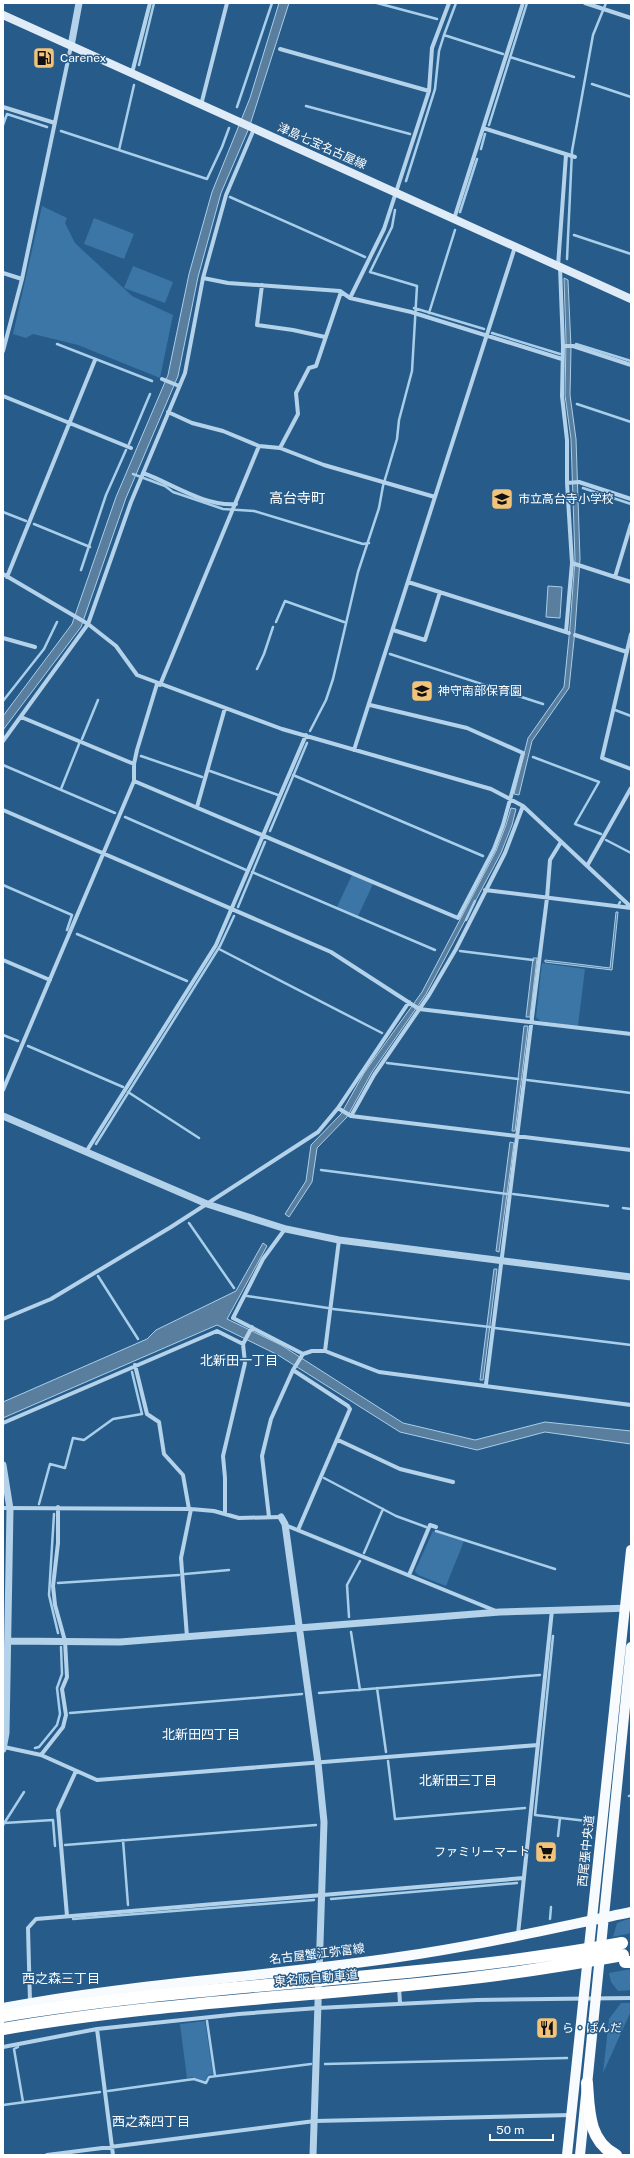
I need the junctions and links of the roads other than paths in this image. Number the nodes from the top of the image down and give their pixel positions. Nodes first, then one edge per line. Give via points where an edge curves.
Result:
1 (79, 3) edge
2 (150, 3) edge
3 (226, 3) edge
4 (449, 3) edge
5 (524, 3) edge
6 (585, 3) edge
7 (3, 15) edge
8 (631, 18) edge
9 (71, 46) junction
10 (280, 50) dead end
11 (132, 73) junction
12 (429, 91) junction
13 (201, 105) junction
14 (3, 109) edge
15 (55, 123) junction
16 (483, 128) junction
17 (253, 129) junction
18 (567, 155) junction
19 (575, 157) dead end
20 (396, 193) junction
21 (454, 219) junction
22 (515, 247) junction
23 (559, 267) junction
24 (3, 273) edge
25 (203, 278) junction
26 (22, 279) junction
27 (262, 285) junction
28 (341, 292) junction
29 (350, 298) junction
30 (631, 300) edge
31 (487, 335) junction
32 (325, 337) junction
33 (564, 346) junction
34 (3, 351) edge
35 (562, 359) junction
36 (95, 360) dead end
37 (631, 365) edge
38 (164, 379) dead end
39 (178, 386) junction
40 (3, 396) edge
41 (168, 412) junction
42 (69, 423) junction
43 (259, 446) junction
44 (131, 448) dead end
45 (280, 448) junction
46 (142, 473) junction
47 (569, 483) junction
48 (435, 497) junction
49 (631, 499) edge
50 (235, 507) junction
51 (631, 524) edge
52 (573, 563) junction
53 (3, 574) edge
54 (7, 577) junction
55 (615, 577) junction
56 (408, 582) junction
57 (631, 582) edge
58 (440, 592) junction
59 (86, 623) junction
60 (393, 630) junction
61 (631, 634) edge
62 (575, 635) dead end
63 (3, 638) edge
64 (35, 647) dead end
65 (628, 653) edge
66 (159, 684) junction
67 (370, 705) junction
68 (225, 708) junction
69 (21, 717) junction
70 (306, 735) junction
71 (3, 741) edge
72 (354, 750) junction
73 (134, 764) junction
74 (631, 769) edge
75 (134, 781) junction
76 (631, 788) edge
77 (510, 798) junction
78 (523, 806) junction
79 (197, 807) junction
80 (3, 810) edge
81 (263, 836) junction
82 (561, 842) junction
83 (104, 854) junction
84 (587, 866) junction
85 (485, 890) junction
86 (547, 898) junction
87 (631, 908) edge
88 (231, 909) junction
89 (3, 960) edge
90 (50, 980) junction
91 (410, 1002) junction
92 (418, 1008) junction
93 (531, 1022) junction
94 (631, 1034) edge
95 (3, 1090) edge
96 (340, 1109) junction
97 (3, 1116) edge
98 (350, 1116) junction
99 (518, 1137) junction
100 (631, 1150) edge
101 (86, 1152) junction
102 (207, 1204) junction
103 (285, 1229) junction
104 (340, 1240) junction
105 (502, 1260) junction
106 (631, 1277) edge
107 (3, 1319) edge
108 (252, 1327) junction
109 (243, 1344) junction
110 (325, 1351) junction
111 (302, 1355) junction
112 (135, 1365) junction
113 (294, 1369) junction
114 (486, 1384) junction
115 (631, 1405) edge
116 (3, 1423) edge
117 (338, 1440) junction
118 (3, 1465) edge
119 (453, 1482) dead end
120 (58, 1507) junction
121 (7, 1508) edge
122 (190, 1509) junction
123 (224, 1514) junction
124 (269, 1517) junction
125 (281, 1517) joint
126 (285, 1524) junction
127 (436, 1527) dead end
128 (298, 1530) junction
129 (631, 1550) edge
130 (409, 1575) junction
131 (628, 1608) edge
132 (552, 1610) junction
133 (500, 1612) junction
134 (300, 1627) junction
135 (187, 1637) junction
136 (8, 1641) junction
137 (65, 1641) junction
138 (631, 1647) edge
139 (5, 1673) edge
140 (538, 1745) junction
141 (3, 1748) edge
142 (41, 1755) junction
143 (318, 1763) junction
144 (76, 1771) junction
145 (524, 1878) junction
146 (323, 1894) junction
147 (631, 1912) edge
148 (67, 1916) junction
149 (604, 1917) junction
150 (592, 1920) junction
151 (518, 1936) junction
152 (627, 1953) edge
153 (398, 1958) junction
154 (319, 1966) junction
155 (584, 1998) junction
156 (595, 1998) junction
157 (631, 1998) edge
158 (30, 2002) junction
159 (400, 2004) junction
160 (3, 2008) edge
161 (318, 2008) junction
162 (3, 2016) edge
163 (3, 2029) edge
164 (97, 2029) junction
165 (3, 2047) edge
166 (587, 2083) junction
167 (571, 2115) junction
168 (315, 2121) junction
169 (112, 2147) junction
170 (47, 2155) edge
171 (113, 2155) edge
172 (313, 2155) edge
173 (567, 2155) edge
174 (580, 2155) edge
175 (616, 2155) edge

1 - 9 street
2 - 11 street
3 - 13 street
4 - 12 street via 432,48
5 - 16 street
6 - 8 street
7 - 9 main road, 津島七宝名古屋線
9 - 11 main road, 津島七宝名古屋線
9 - 15 street
10 - 12 street
11 - 13 main road, 津島七宝名古屋線
12 - 20 street
13 - 17 main road, 津島七宝名古屋線
14 - 15 street
15 - 26 street
16 - 18 street
16 - 21 street
17 - 20 main road, 津島七宝名古屋線
17 - 25 street via 226,195
18 - 19 street
18 - 23 street
20 - 21 main road, 津島七宝名古屋線
20 - 29 street via 384,229
21 - 22 main road, 津島七宝名古屋線
22 - 23 main road, 津島七宝名古屋線
22 - 31 street
23 - 30 main road, 津島七宝名古屋線
23 - 33 street
24 - 26 street
25 - 27 street via 228,283
25 - 39 street via 185,373
26 - 34 street
27 - 28 street
27 - 32 street via 257,325
28 - 29 street
28 - 32 street
29 - 31 street via 417,313
31 - 35 street
31 - 48 street
32 - 45 street via 316,366 309,368 296,393 298,414
33 - 35 street
33 - 37 street via 573,346
35 - 47 street via 562,396 568,440
36 - 42 street
38 - 39 street
39 - 41 street
40 - 42 street
41 - 43 street
41 - 46 street
42 - 44 street
42 - 54 street
43 - 45 street
43 - 50 street
45 - 48 street via 324,465
46 - 50 street via 168,482 175,489
46 - 59 street
47 - 49 street via 577,482
47 - 52 street
48 - 56 street
50 - 66 street
51 - 55 street
52 - 55 street
52 - 58 street via 567,632
53 - 54 street
54 - 59 street
55 - 57 street
56 - 58 street
56 - 60 street
58 - 60 street via 425,640
59 - 66 street via 116,646 137,675
59 - 69 street
60 - 67 street
61 - 65 street
62 - 65 street
63 - 64 street
65 - 74 street via 602,758
66 - 68 street
66 - 73 street
67 - 72 street
67 - 77 street via 467,728 523,753
68 - 70 street
68 - 79 street
69 - 71 street
69 - 73 street
70 - 72 street
70 - 81 street
72 - 77 street via 491,789
73 - 75 street
75 - 79 street
75 - 83 street
76 - 84 street
77 - 78 street
77 - 81 street via 494,849 458,918
78 - 82 street
78 - 85 street via 505,853
79 - 81 street
80 - 83 street
81 - 88 street
82 - 84 street
82 - 86 street via 550,860
83 - 88 street
83 - 90 street
84 - 87 street
85 - 86 street
85 - 92 street via 456,949
86 - 87 street
86 - 93 street
88 - 91 street via 330,952
88 - 101 street via 216,945
89 - 90 street
90 - 95 street
91 - 92 street
91 - 96 street
92 - 93 street
92 - 98 street
93 - 94 street
93 - 99 street
96 - 98 street
96 - 102 street via 318,1132
97 - 101 street
98 - 99 street
99 - 100 street
99 - 105 street
101 - 102 street
102 - 103 street
102 - 107 street via 51,1299
103 - 104 street
103 - 108 street via 263,1259 233,1318
104 - 105 street
104 - 110 street
105 - 106 street
105 - 114 street
108 - 109 street
108 - 111 street
109 - 112 street via 217,1331
109 - 123 street via 245,1363 222,1456 225,1478
110 - 111 street via 312,1351
110 - 114 street via 379,1372
111 - 113 street
112 - 116 street
112 - 122 street via 147,1414 159,1422 164,1454 183,1475
113 - 117 street via 350,1409
113 - 124 street via 272,1419 262,1456
114 - 115 street
117 - 119 street via 400,1469
117 - 128 street
118 - 121 street
120 - 121 street
120 - 122 street
120 - 137 street via 58,1543 53,1586 55,1605
121 - 136 street
122 - 123 street
122 - 135 street via 181,1558
123 - 124 street via 239,1518
124 - 125 street
125 - 126 street
126 - 128 street
126 - 134 street
127 - 130 street via 430,1525
128 - 130 street
129 - 131 main road, 西尾張中央道
130 - 133 street
131 - 132 street
131 - 150 main road, 西尾張中央道
132 - 133 street
132 - 140 street
133 - 134 street
134 - 135 street
134 - 143 street
135 - 137 street via 120,1642
136 - 137 street
136 - 139 street
137 - 142 street via 67,1677 62,1689 65,1721
138 - 149 main road, 西尾張中央道
139 - 141 street
140 - 143 street
140 - 145 street
141 - 142 street
142 - 144 street
143 - 144 street via 97,1780
143 - 146 street via 324,1822
144 - 148 street via 58,1810
145 - 146 street
145 - 151 street
146 - 148 street
146 - 154 street
147 - 149 main road, 名古屋蟹江弥富線
148 - 158 street via 36,1918 28,1928
149 - 150 main road, 名古屋蟹江弥富線
149 - 156 main road, 西尾張中央道
150 - 151 main road, 名古屋蟹江弥富線
150 - 155 main road, 西尾張中央道
151 - 153 main road, 名古屋蟹江弥富線
152 - 162 highway, 東名阪自動車道, bridge via 142,1996
152 - 163 highway, 東名阪自動車道, bridge via 539,1970 172,2005 93,2014
153 - 154 main road, 名古屋蟹江弥富線
153 - 159 street
154 - 158 main road, 名古屋蟹江弥富線
154 - 161 street
155 - 156 street
155 - 159 street
155 - 167 main road, 西尾張中央道
156 - 157 street
156 - 166 main road, 西尾張中央道
158 - 160 main road, 名古屋蟹江弥富線
159 - 161 street
161 - 164 street
161 - 168 street
164 - 165 street
164 - 169 street
166 - 174 main road, 西尾張中央道
166 - 175 highway via 590,2117 595,2136 606,2150
167 - 168 street
167 - 173 main road, 西尾張中央道
168 - 169 street
168 - 172 street
169 - 170 street
169 - 171 street

